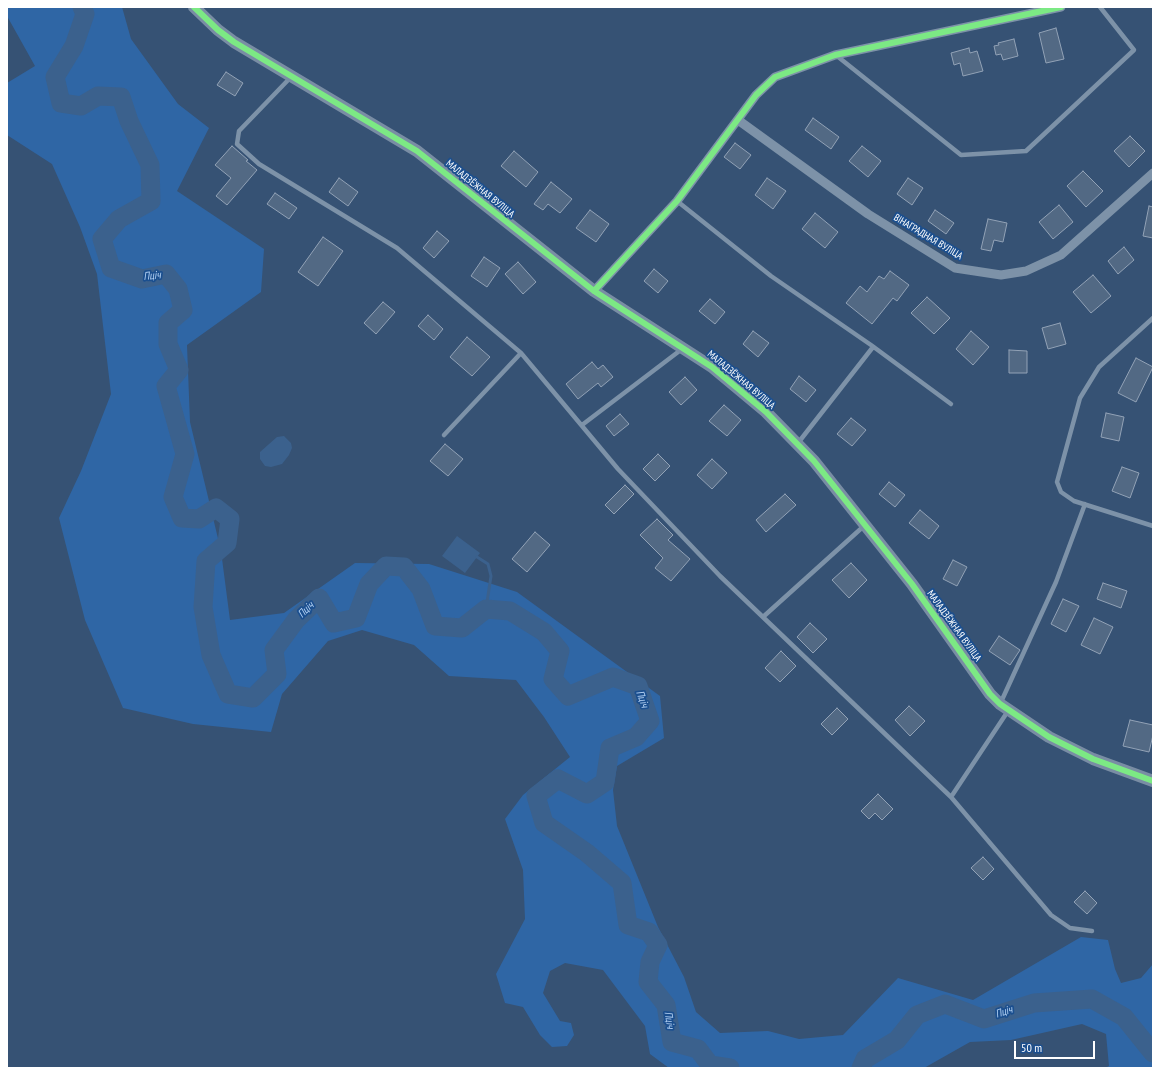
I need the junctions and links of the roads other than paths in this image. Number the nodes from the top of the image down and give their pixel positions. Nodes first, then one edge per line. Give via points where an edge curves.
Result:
1 (194, 7) edge
2 (1061, 7) edge
3 (1100, 7) edge
4 (835, 55) junction
5 (291, 76) junction
6 (738, 120) junction
7 (1153, 173) edge
8 (677, 201) junction
9 (594, 292) junction
10 (1153, 318) edge
11 (873, 347) junction
12 (683, 348) junction
13 (521, 353) junction
14 (951, 404) dead end
15 (582, 425) junction
16 (444, 435) dead end
17 (798, 444) junction
18 (1085, 504) junction
19 (865, 525) junction
20 (1153, 526) edge
21 (763, 617) junction
22 (1004, 707) junction
23 (1153, 781) edge
24 (951, 797) junction
25 (1092, 931) dead end

1 - 5 street, МАЛАДЗЁЖНАЯ ВУЛІЦА via 234,42
2 - 4 street
3 - 4 lane via 1134,50 1026,151 961,155
4 - 6 street via 775,77 756,95
5 - 9 street, МАЛАДЗЁЖНАЯ ВУЛІЦА via 417,151
5 - 13 lane via 240,131 237,144 260,164 397,248
6 - 7 street, ВІНАГРАДНАЯ ВУЛІЦА via 868,214 955,268 1001,275 1026,271 1060,255
6 - 8 street
8 - 9 street
8 - 11 lane via 770,276
9 - 12 street, МАЛАДЗЁЖНАЯ ВУЛІЦА
10 - 18 lane via 1099,367 1080,398 1056,482 1061,492 1074,501
11 - 14 lane
11 - 17 lane
12 - 15 lane
12 - 17 street, МАЛАДЗЁЖНАЯ ВУЛІЦА via 712,366 766,412
13 - 15 lane
13 - 16 lane
15 - 21 lane via 618,469 720,576
17 - 19 street, МАЛАДЗЁЖНАЯ ВУЛІЦА
18 - 20 lane
18 - 22 lane
19 - 21 lane
19 - 22 street, МАЛАДЗЁЖНАЯ ВУЛІЦА via 912,584 990,694
21 - 24 lane
22 - 23 street, МАЛАДЗЁЖНАЯ ВУЛІЦА via 1049,737 1093,758
22 - 24 lane
24 - 25 lane via 1051,915 1070,928

